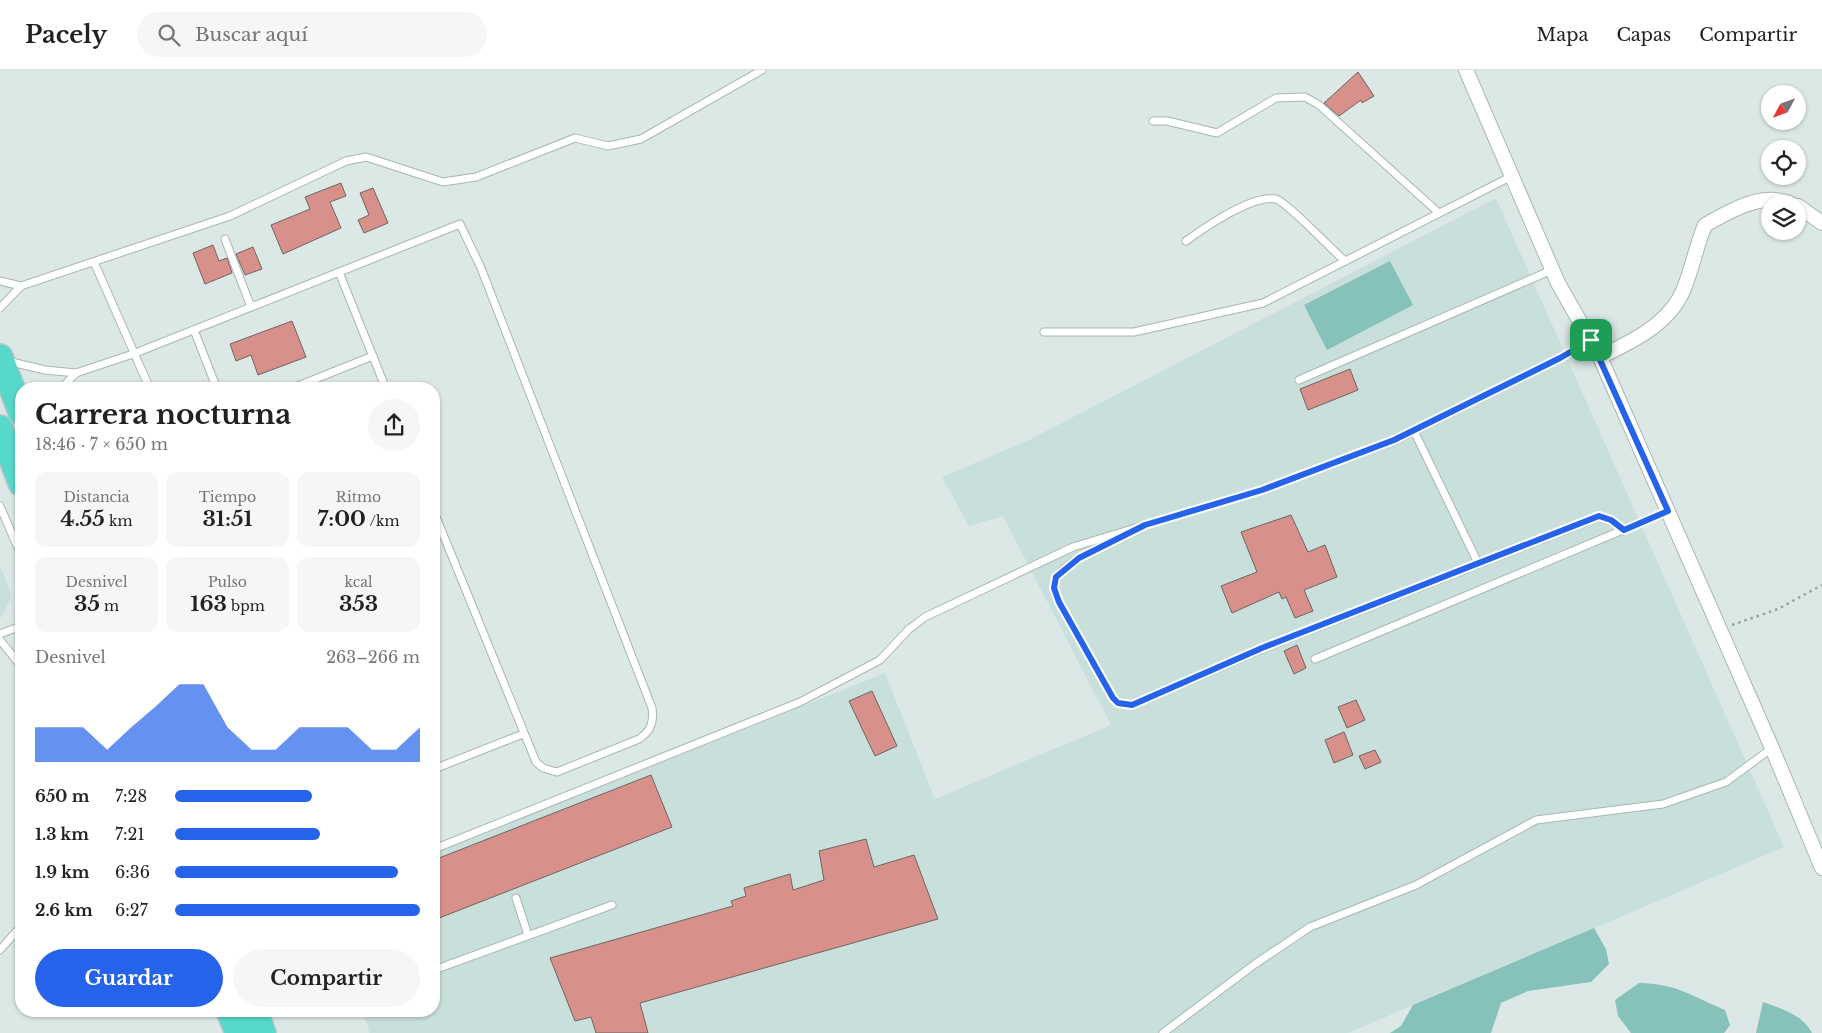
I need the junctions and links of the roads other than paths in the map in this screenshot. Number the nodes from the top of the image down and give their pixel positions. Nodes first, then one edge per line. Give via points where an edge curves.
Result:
1 (762, 70) edge
2 (1466, 70) edge
3 (1153, 121) dead end
4 (1513, 176) junction
5 (1761, 200) edge
6 (1806, 212) edge
7 (1439, 213) junction
8 (1822, 223) edge
9 (225, 239) dead end
10 (1186, 241) dead end
11 (1345, 261) junction
12 (94, 262) junction
13 (1552, 270) junction
14 (339, 272) junction
15 (0, 281) edge
16 (20, 286) junction
17 (251, 307) junction
18 (0, 308) edge
19 (194, 330) junction
20 (1044, 332) dead end
21 (1591, 340) junction
22 (133, 354) junction
23 (373, 356) junction
24 (1600, 357) junction
25 (1, 359) edge
26 (76, 373) junction
27 (1299, 380) dead end
28 (68, 382) edge
29 (147, 382) edge
30 (214, 382) edge
31 (308, 382) edge
32 (383, 382) edge
33 (15, 396) edge
34 (0, 428) edge
35 (1414, 430) junction
36 (15, 467) edge
37 (0, 506) edge
38 (1668, 511) junction
39 (1145, 525) junction
40 (440, 527) edge
41 (1624, 530) junction
42 (15, 541) edge
43 (1478, 563) junction
44 (15, 628) edge
45 (0, 634) edge
46 (0, 640) edge
47 (15, 659) edge
48 (1315, 659) dead end
49 (523, 734) junction
50 (1772, 748) junction
51 (440, 767) edge
52 (440, 847) edge
53 (1822, 868) edge
54 (516, 898) dead end
55 (612, 905) dead end
56 (15, 933) edge
57 (528, 935) junction
58 (0, 950) edge
59 (440, 968) edge
60 (231, 1017) edge
61 (256, 1017) edge
62 (238, 1033) edge
63 (263, 1033) edge
64 (1163, 1033) edge

1 - 12 lane via 641,139 608,146 575,138 476,176 443,182 366,157 346,161 230,216
2 - 4 street
3 - 7 lane via 1217,132 1276,98 1305,97 1319,105
4 - 7 lane
4 - 13 street
5 - 24 street via 1705,225 1683,292 1664,317 1643,336
6 - 8 street
7 - 11 lane
9 - 17 lane
10 - 11 lane via 1255,201 1276,200
11 - 20 lane via 1263,303 1134,332
12 - 16 lane
12 - 22 lane
13 - 21 street via 1571,310
13 - 27 lane
14 - 17 lane
14 - 23 lane
14 - 49 lane via 460,224 481,268 653,716 650,729 639,739 557,772 536,762
15 - 16 lane
16 - 18 lane
17 - 19 lane
19 - 22 lane
19 - 30 lane
21 - 24 street
21 - 35 lane
22 - 26 lane
22 - 29 lane
23 - 31 lane
23 - 32 lane
24 - 38 street
25 - 26 lane via 45,370
25 - 33 highway
26 - 28 lane
34 - 36 highway
35 - 39 lane via 1262,490
35 - 43 lane
37 - 42 lane
38 - 41 lane
38 - 50 street
39 - 43 lane via 1079,558 1056,577 1054,588 1113,698 1125,705 1132,705 1262,648
39 - 52 lane via 1073,547 925,617 909,628 880,660 800,702
40 - 49 lane
41 - 43 lane via 1599,516
41 - 48 lane
44 - 45 lane
46 - 47 lane
49 - 51 lane
50 - 53 street
50 - 64 lane via 1726,782 1663,804 1536,820 1416,885 1310,927
54 - 57 lane
55 - 57 lane
56 - 58 lane
57 - 59 lane
60 - 62 highway
61 - 63 highway

